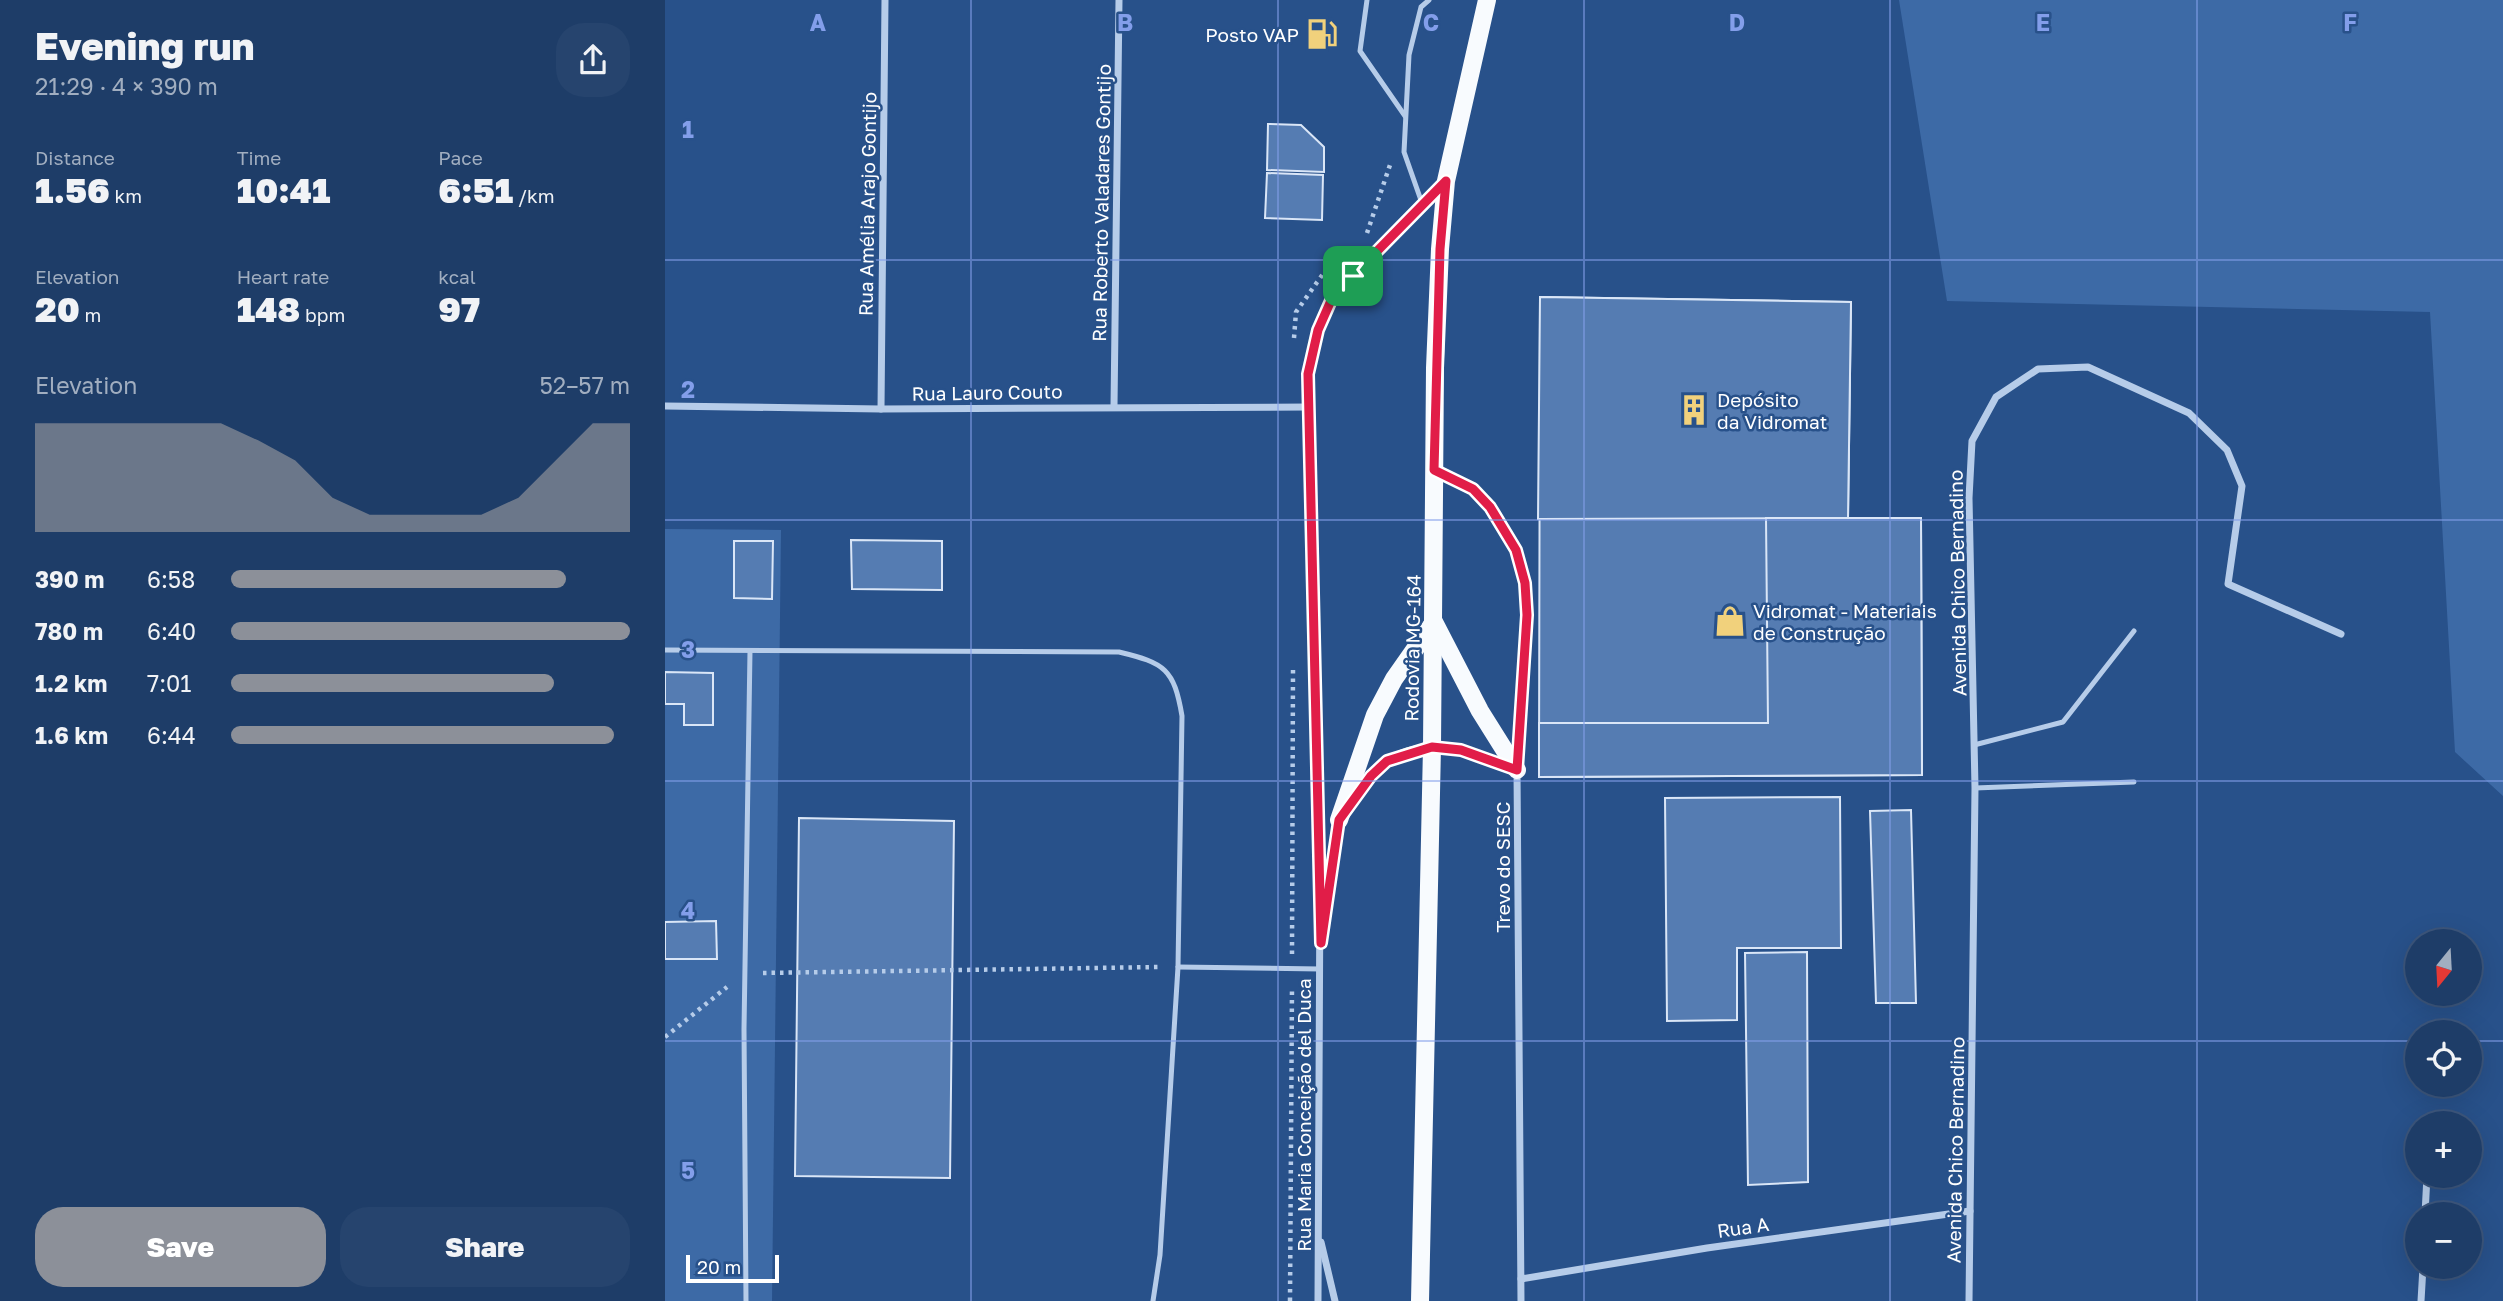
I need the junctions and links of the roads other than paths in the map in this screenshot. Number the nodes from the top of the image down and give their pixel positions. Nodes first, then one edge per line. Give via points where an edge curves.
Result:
1 (885, 0) edge
2 (1119, 0) edge
3 (1367, 0) edge
4 (1429, 0) edge
5 (1487, 0) edge
6 (1422, 3) edge
7 (1406, 118) junction
8 (1446, 181) junction
9 (1423, 206) junction
10 (665, 406) edge
11 (1114, 407) junction
12 (1309, 407) junction
13 (881, 409) junction
14 (1434, 470) junction
15 (1434, 622) junction
16 (2134, 631) dead end
17 (2341, 634) dead end
18 (665, 650) edge
19 (750, 651) junction
20 (1974, 745) junction
21 (1432, 747) junction
22 (1517, 770) junction
23 (2134, 782) dead end
24 (1975, 788) junction
25 (1339, 820) junction
26 (1321, 943) junction
27 (1178, 967) junction
28 (1320, 968) junction
29 (1970, 1212) junction
30 (1318, 1231) junction
31 (1521, 1279) junction
32 (2422, 1279) edge
33 (746, 1301) edge
34 (1153, 1301) edge
35 (1318, 1301) edge
36 (1335, 1301) edge
37 (1420, 1301) edge
38 (1521, 1301) edge
39 (1969, 1301) edge
40 (2421, 1301) edge

1 - 13 street, Rua Amélia Arajo Gontijo
2 - 11 street, Rua Roberto Valadares Gontijo
3 - 7 lane via 1360,51
4 - 6 lane
5 - 8 main road, Rodovia MG-164
6 - 7 lane via 1409,55
7 - 9 lane via 1403,152
8 - 9 street, Rua Maria Conceição del Duca
8 - 14 main road, Rodovia MG-164 via 1435,355
9 - 12 street, Rua Maria Conceição del Duca via 1333,296 1318,330 1308,374
10 - 13 street, Rua Lauro Couto
11 - 12 street, Rua Lauro Couto
11 - 13 street, Rua Lauro Couto
12 - 26 street, Rua Maria Conceição del Duca
14 - 15 main road, Rodovia MG-164
14 - 22 street, Trevo do SESC via 1473,489 1490,507 1516,550 1527,615
15 - 21 main road, Rodovia MG-164
15 - 22 main road
15 - 25 main road via 1375,715
16 - 20 lane via 2063,722
17 - 20 street, Avenida Chico Bernadino via 2228,584 2242,486 2227,450 2189,414 2088,367 2038,369 1996,397 1972,441
18 - 19 lane
19 - 27 lane via 1119,652 1165,670 1176,684 1182,716
19 - 33 lane
20 - 24 street, Avenida Chico Bernadino
21 - 22 street via 1461,750
21 - 25 street via 1387,761
21 - 37 main road, Rodovia MG-164
22 - 31 street, Trevo do SESC
23 - 24 lane
24 - 29 street, Avenida Chico Bernadino
25 - 26 street
26 - 28 street, Rua Maria Conceição del Duca
27 - 28 lane
27 - 34 lane via 1160,1255
28 - 30 street, Rua Maria Conceição del Duca
29 - 31 street, Rua A
29 - 39 street, Avenida Chico Bernadino
30 - 35 street, Rua Maria Conceição del Duca
30 - 36 street
31 - 38 street, Trevo do SESC
32 - 40 street

